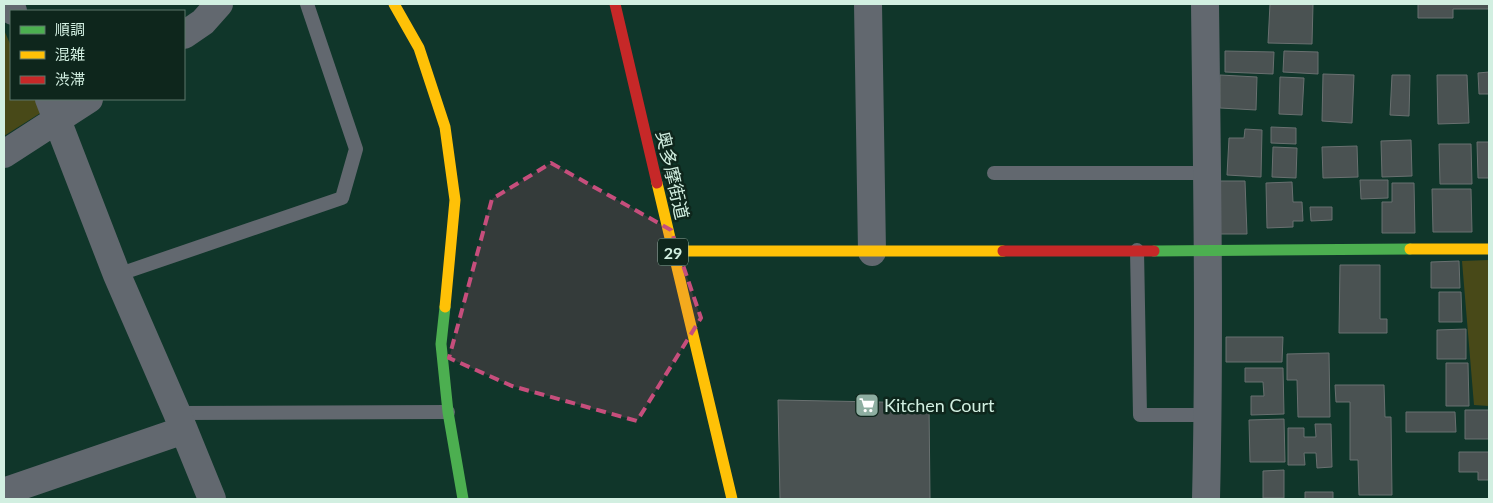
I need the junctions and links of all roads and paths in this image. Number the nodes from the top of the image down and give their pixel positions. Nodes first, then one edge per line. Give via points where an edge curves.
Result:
1 (219, 4) edge
2 (307, 4) edge
3 (394, 4) edge
4 (615, 4) edge
5 (868, 4) edge
6 (1205, 4) edge
7 (185, 34) edge
8 (86, 100) edge
9 (53, 110) edge
10 (4, 154) edge
11 (1207, 173) junction
12 (994, 174) dead end
13 (1489, 249) edge
14 (1137, 250) junction
15 (1208, 250) junction
16 (673, 251) junction
17 (872, 252) junction
18 (117, 275) junction
19 (448, 412) junction
20 (1208, 415) junction
21 (181, 422) junction
22 (9, 490) edge
23 (212, 499) edge
24 (463, 499) edge
25 (732, 499) edge
26 (1206, 499) edge

1 - 7 street via 203,22
2 - 18 lane via 356,149 342,198
3 - 19 street via 419,48 445,127 455,200 441,344
4 - 16 street, 奥多摩街道 / 29
5 - 17 street
6 - 11 street
8 - 9 street
9 - 10 street
9 - 18 street
11 - 12 lane
11 - 15 street
13 - 15 street
14 - 15 street
14 - 17 street
14 - 20 lane via 1140,415
15 - 20 street
16 - 17 street
16 - 25 street, 奥多摩街道 / 29
18 - 21 street
19 - 21 lane
19 - 24 street
20 - 26 street
21 - 22 street
21 - 23 street

